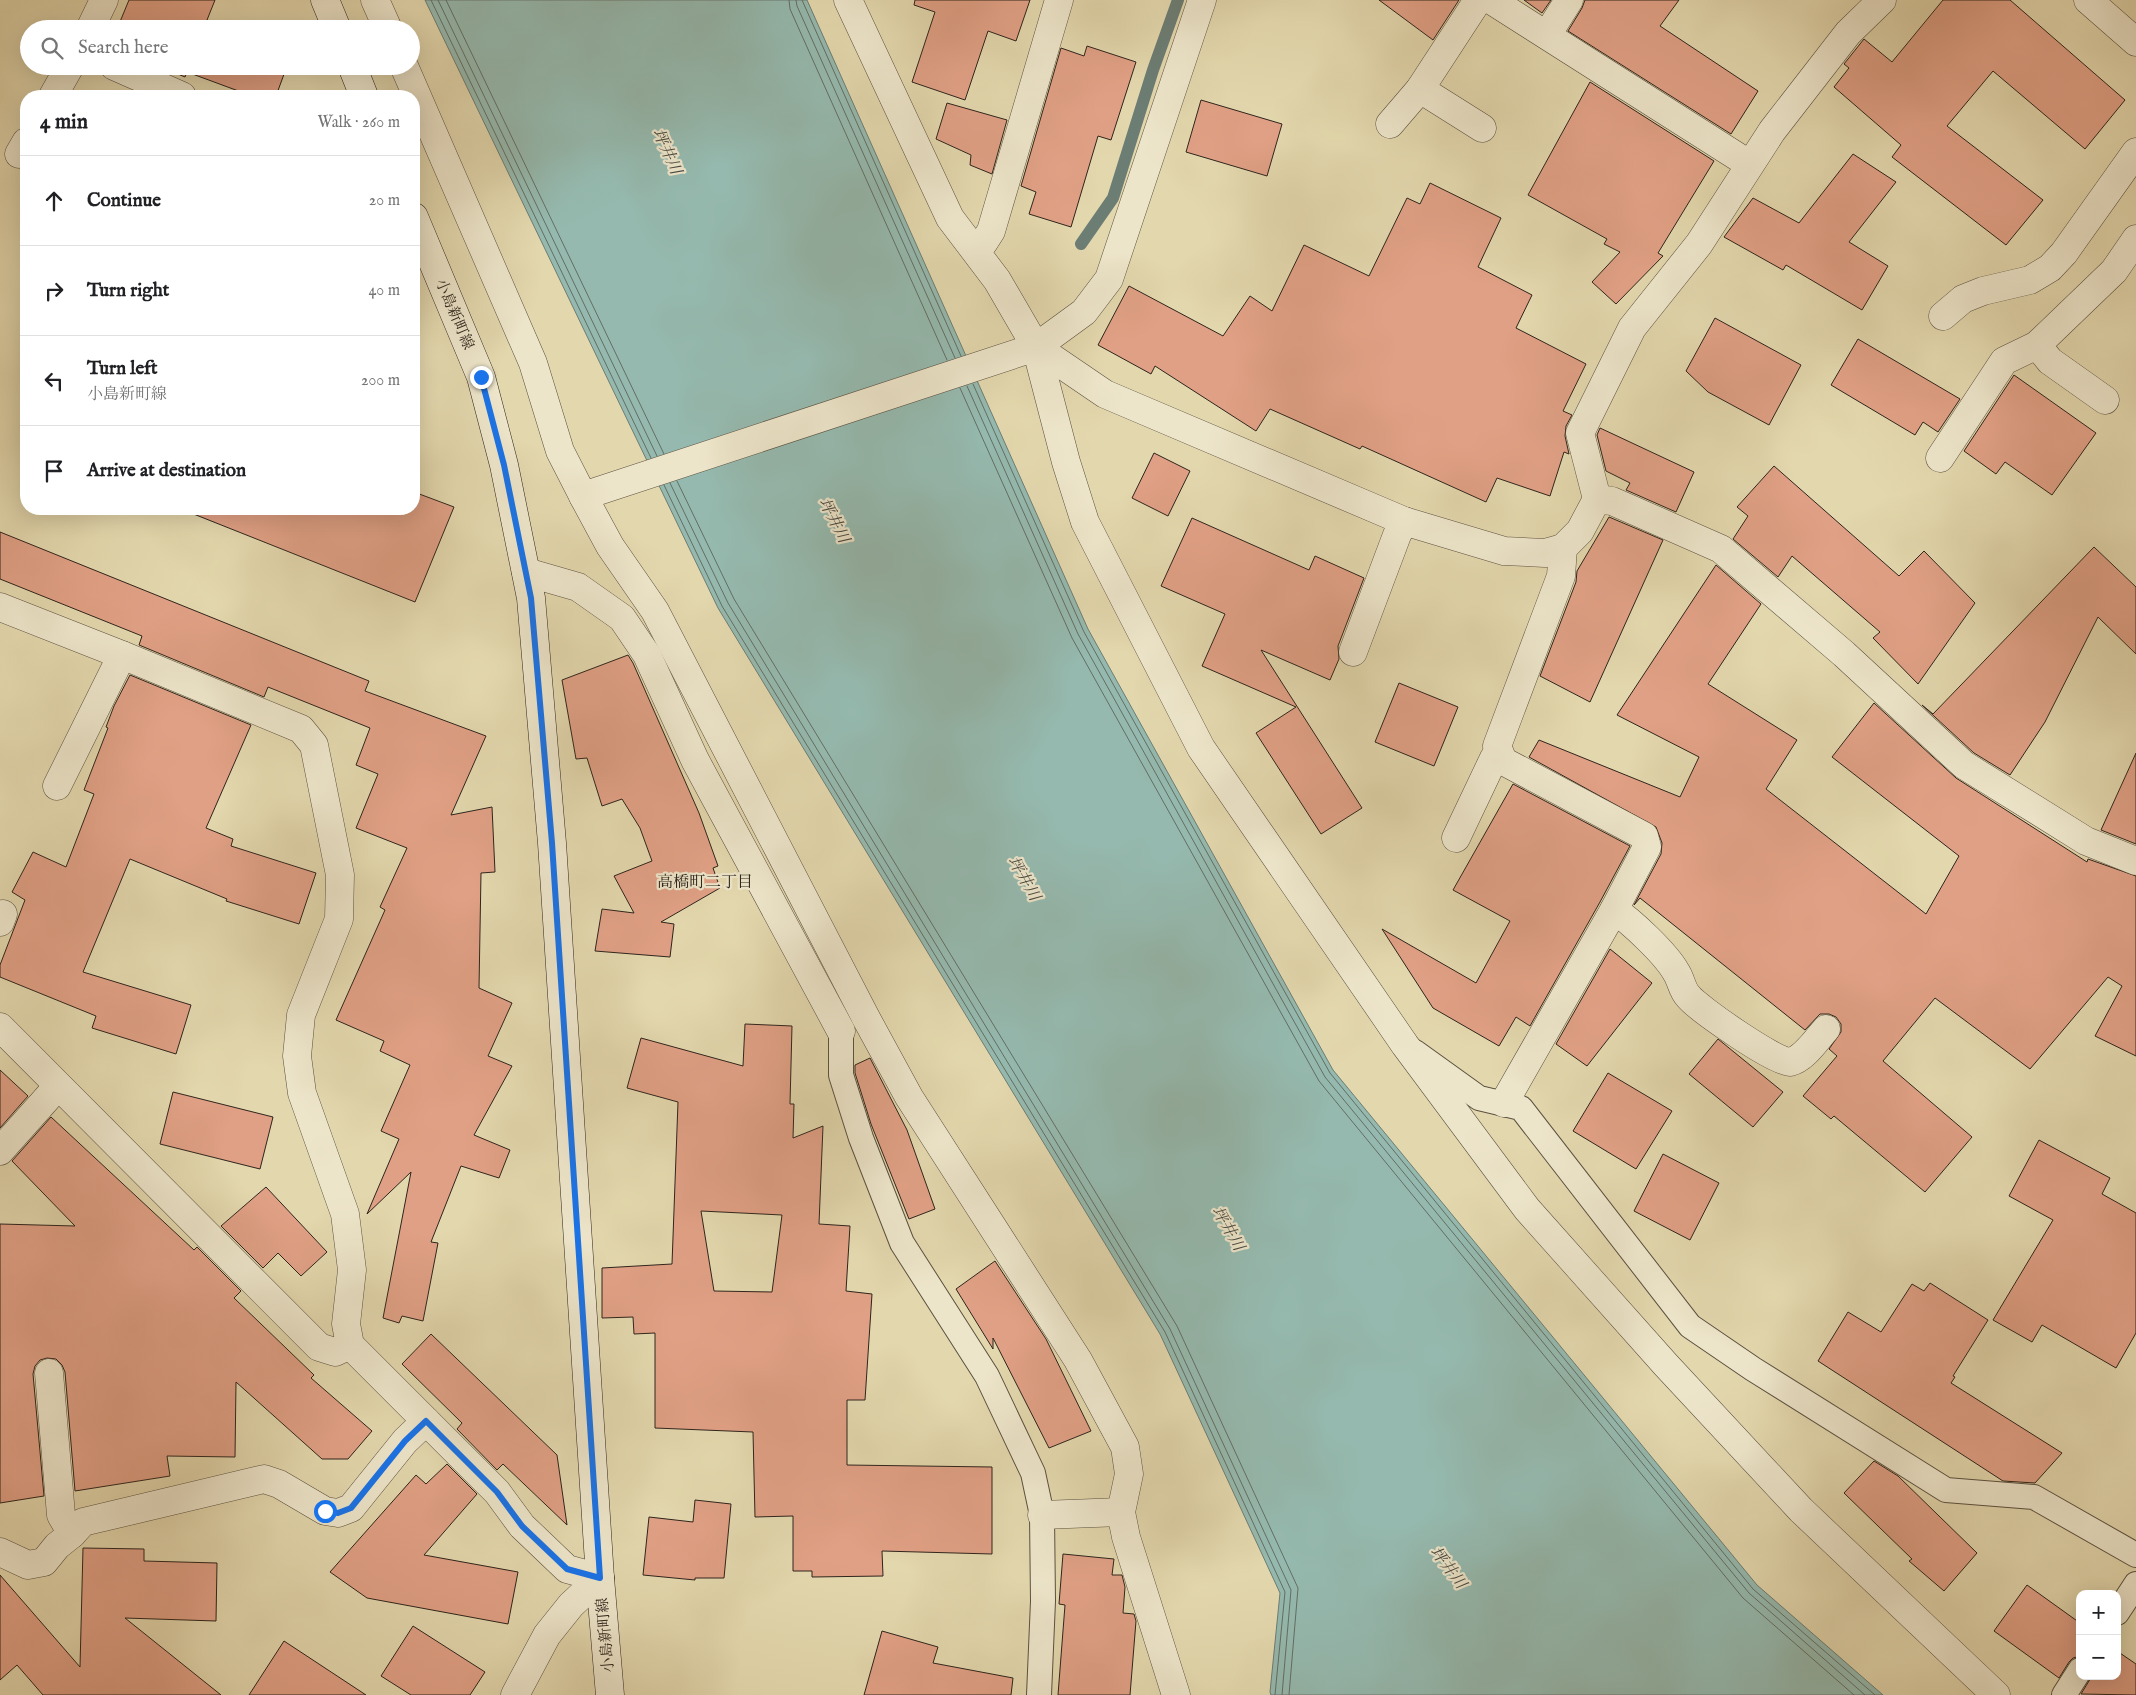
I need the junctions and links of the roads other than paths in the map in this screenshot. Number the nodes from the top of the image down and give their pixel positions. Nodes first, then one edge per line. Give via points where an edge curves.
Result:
1 (104, 0) edge
2 (325, 0) edge
3 (375, 0) edge
4 (848, 0) edge
5 (1059, 0) edge
6 (1202, 0) edge
7 (1478, 0) edge
8 (1491, 0) edge
9 (1569, 0) edge
10 (1882, 0) edge
11 (2088, 0) edge
12 (94, 20) edge
13 (333, 20) edge
14 (384, 20) edge
15 (1547, 35) junction
16 (2136, 42) edge
17 (65, 75) edge
18 (134, 75) edge
19 (356, 75) edge
20 (408, 75) edge
21 (1420, 89) junction
22 (56, 90) edge
23 (168, 90) edge
24 (362, 90) edge
25 (414, 90) edge
26 (420, 103) edge
27 (1390, 124) dead end
28 (1482, 128) dead end
29 (2136, 152) edge
30 (1749, 164) junction
31 (420, 231) edge
32 (2136, 239) edge
33 (975, 249) junction
34 (1943, 316) dead end
35 (2037, 346) junction
36 (1036, 347) junction
37 (2105, 400) dead end
38 (1940, 458) dead end
39 (594, 492) junction
40 (1597, 499) junction
41 (1404, 521) junction
42 (1563, 548) junction
43 (526, 572) junction
44 (0, 607) edge
45 (1353, 652) dead end
46 (122, 655) junction
47 (1499, 754) junction
48 (57, 786) dead end
49 (755, 806) junction
50 (728, 819) junction
51 (1456, 838) dead end
52 (2136, 861) edge
53 (1614, 910) junction
54 (0, 1027) edge
55 (1826, 1029) dead end
56 (841, 1031) joint
57 (1405, 1045) junction
58 (58, 1086) junction
59 (1504, 1103) junction
60 (0, 1150) edge
61 (350, 1345) junction
62 (49, 1373) dead end
63 (426, 1421) junction
64 (1121, 1512) junction
65 (1042, 1516) junction
66 (72, 1534) junction
67 (0, 1552) edge
68 (2136, 1555) edge
69 (600, 1578) junction
70 (2136, 1584) edge
71 (2121, 1607) edge
72 (2076, 1676) edge
73 (515, 1695) edge
74 (610, 1695) edge
75 (1039, 1695) edge
76 (1176, 1695) edge
77 (1996, 1695) edge
78 (2064, 1695) edge

1 - 12 street
2 - 13 street
3 - 14 street
4 - 33 street via 950,218
5 - 33 street via 991,231
6 - 36 street via 1109,279 1084,312
7 - 21 street
8 - 15 street
9 - 15 street
10 - 30 street via 1848,33
11 - 16 street
15 - 30 street
17 - 22 street
18 - 23 street
19 - 24 street
20 - 25 street
21 - 27 street
21 - 28 street
26 - 39 street via 533,363 560,452
29 - 34 street via 2050,268 2030,280 1983,290 1963,299
30 - 40 street via 1699,244 1632,328 1580,433
31 - 43 street, 小島新町線 via 481,377 504,465
32 - 35 street via 2114,271
33 - 36 street
35 - 37 street via 2050,361
35 - 38 street via 2004,361
36 - 39 street
36 - 41 street via 1105,394
36 - 57 street via 1085,522 1201,748
39 - 49 street via 610,546 655,611
40 - 42 street via 1580,531
40 - 52 street via 1612,501 1721,549 1844,654 1964,765 2086,842
41 - 42 street via 1504,551 1545,553
41 - 45 street
42 - 47 street via 1561,576 1497,746
43 - 50 street via 578,587 622,618 648,656 695,760
43 - 69 street, 小島新町線 via 552,843
44 - 46 street
46 - 48 street
46 - 61 street via 301,729 314,745 340,875 339,919 301,1015 297,1056 302,1093 345,1214 352,1270 346,1324
47 - 51 street via 1494,758
47 - 53 street via 1503,760 1644,836 1647,847
49 - 50 street
49 - 64 street via 909,1097 1078,1360 1125,1447 1129,1474
50 - 56 street
53 - 55 street via 1629,920 1676,970 1687,996 1776,1059 1788,1063 1798,1059
53 - 59 street
54 - 58 street
56 - 65 lane via 841,1075 861,1138 902,1243 987,1376 1034,1473
57 - 59 lane via 1479,1098
57 - 77 street via 1527,1209 1666,1365 1801,1510
58 - 60 street
58 - 61 street via 319,1347 335,1352
59 - 68 lane via 1521,1108 1690,1326 1946,1490 2034,1497
61 - 63 street
62 - 66 street via 61,1515
63 - 66 street via 405,1441 351,1508 338,1513 325,1511 279,1484 264,1479 82,1522
63 - 69 street via 497,1492 522,1526 567,1569
64 - 65 street
64 - 76 street
65 - 75 lane
66 - 67 street via 44,1562 28,1565
69 - 73 street via 571,1605 547,1635
69 - 74 street, 小島新町線
70 - 71 lane
72 - 78 lane

